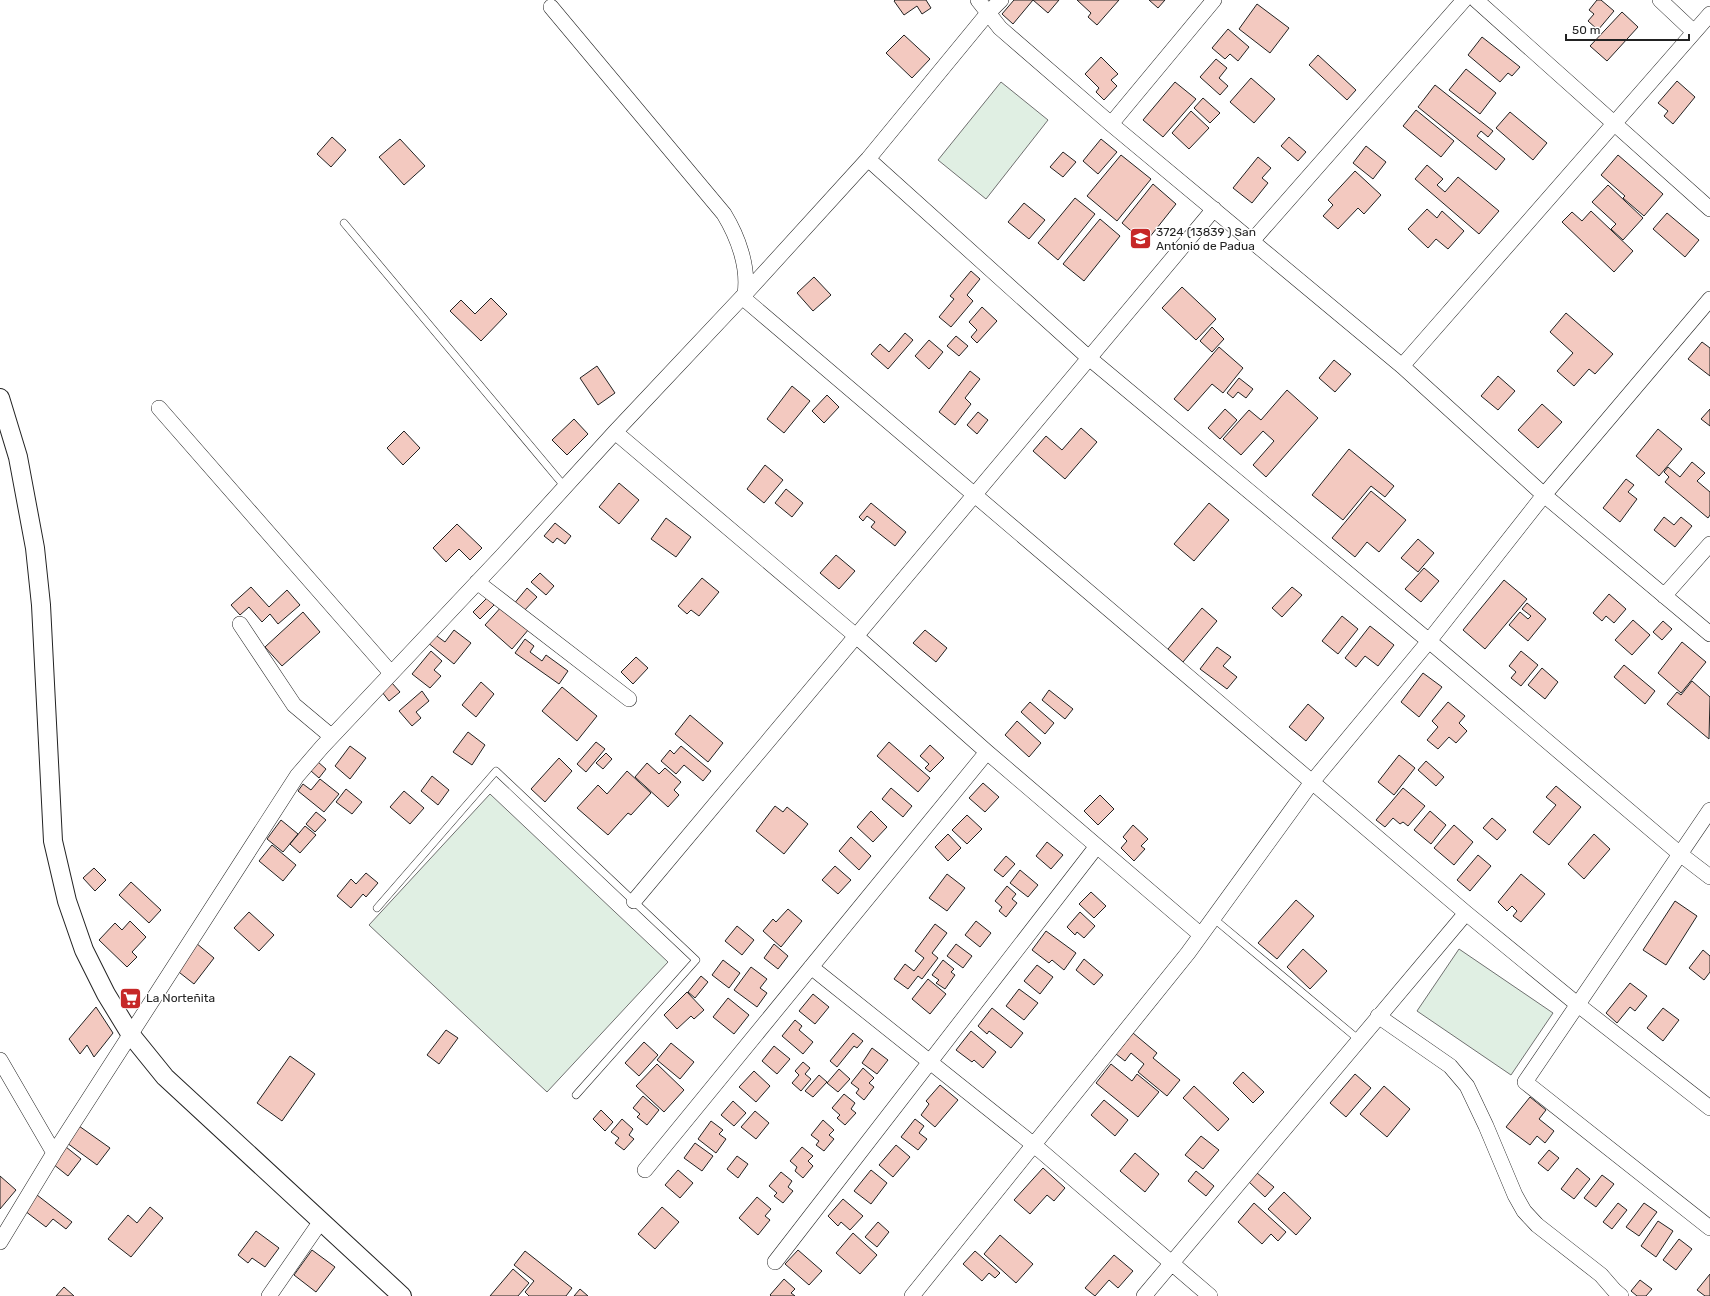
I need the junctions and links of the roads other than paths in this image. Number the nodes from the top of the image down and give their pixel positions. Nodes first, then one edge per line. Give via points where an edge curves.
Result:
1 (978, 0) edge
2 (1001, 0) edge
3 (1214, 0) edge
4 (1464, 0) edge
5 (1476, 0) edge
6 (1660, 0) edge
7 (551, 7) dead end
8 (988, 13) junction
9 (1710, 14) edge
10 (1694, 32) junction
11 (1615, 123) junction
12 (1112, 124) junction
13 (868, 159) junction
14 (1710, 208) edge
15 (1214, 209) junction
16 (344, 223) dead end
17 (1252, 241) junction
18 (744, 296) junction
19 (1710, 300) edge
20 (1089, 358) junction
21 (1402, 366) junction
22 (0, 398) edge
23 (158, 408) dead end
24 (615, 432) junction
25 (565, 487) junction
26 (975, 495) junction
27 (1544, 495) junction
28 (1710, 544) edge
29 (477, 582) junction
30 (1664, 596) junction
31 (240, 624) dead end
32 (1710, 634) edge
33 (856, 636) junction
34 (1429, 641) junction
35 (391, 673) junction
36 (629, 699) dead end
37 (331, 736) junction
38 (987, 752) junction
39 (1312, 782) junction
40 (1710, 810) edge
41 (1097, 846) junction
42 (1680, 854) junction
43 (1710, 877) edge
44 (634, 901) junction
45 (377, 908) dead end
46 (1466, 913) junction
47 (1213, 918) junction
48 (1201, 936) junction
49 (811, 967) junction
50 (1577, 1004) junction
51 (1378, 1016) junction
52 (131, 1035) junction
53 (1358, 1039) junction
54 (0, 1060) edge
55 (929, 1062) junction
56 (576, 1096) dead end
57 (1710, 1108) edge
58 (1034, 1145) junction
59 (54, 1153) junction
60 (645, 1170) dead end
61 (321, 1221) junction
62 (1710, 1228) edge
63 (0, 1242) edge
64 (775, 1262) dead end
65 (1171, 1263) junction
66 (269, 1296) edge
67 (402, 1296) edge
68 (912, 1296) edge
69 (1144, 1296) edge
70 (1210, 1296) edge
71 (1621, 1296) edge

1 - 8 street
2 - 8 street
3 - 12 street
4 - 17 street
5 - 11 street
6 - 10 street
7 - 18 street via 724,214 739,247 745,273
8 - 12 street via 1000,28
8 - 13 street
9 - 10 street
10 - 11 street
11 - 14 street
11 - 21 street
12 - 15 street
13 - 18 street
13 - 20 street
15 - 17 street
15 - 20 street
16 - 25 lane
17 - 21 street
18 - 24 street
18 - 26 street
19 - 27 street
20 - 26 street
20 - 34 street
21 - 27 street
22 - 52 street via 18,457 34,548 40,605 53,841 67,901 84,950 106,994
23 - 35 street
24 - 25 street
24 - 33 street
25 - 29 street
26 - 33 street
26 - 39 street
27 - 30 street
27 - 34 street
28 - 30 street
29 - 35 street
29 - 36 street
30 - 32 street
31 - 37 street via 294,705
33 - 38 street
33 - 44 street
34 - 39 street
34 - 42 street
35 - 37 street
37 - 52 street via 297,776
38 - 41 street
38 - 49 street
39 - 46 street
39 - 47 street
40 - 42 street
41 - 48 street
41 - 55 street
42 - 43 street
42 - 50 street
44 - 45 lane via 496,771
44 - 56 lane via 696,960
46 - 50 street
46 - 51 street
47 - 48 street
47 - 53 lane
48 - 58 street
49 - 55 street
49 - 60 street
50 - 57 street
50 - 62 street via 1525,1082
51 - 53 street
51 - 71 street via 1450,1066 1467,1086 1524,1211 1537,1225 1601,1275
52 - 59 street
52 - 61 street via 165,1077
53 - 65 street
54 - 59 street
55 - 58 street
55 - 64 street
58 - 65 street
58 - 68 street
59 - 63 street
61 - 66 street
61 - 67 street
65 - 69 street
65 - 70 street

